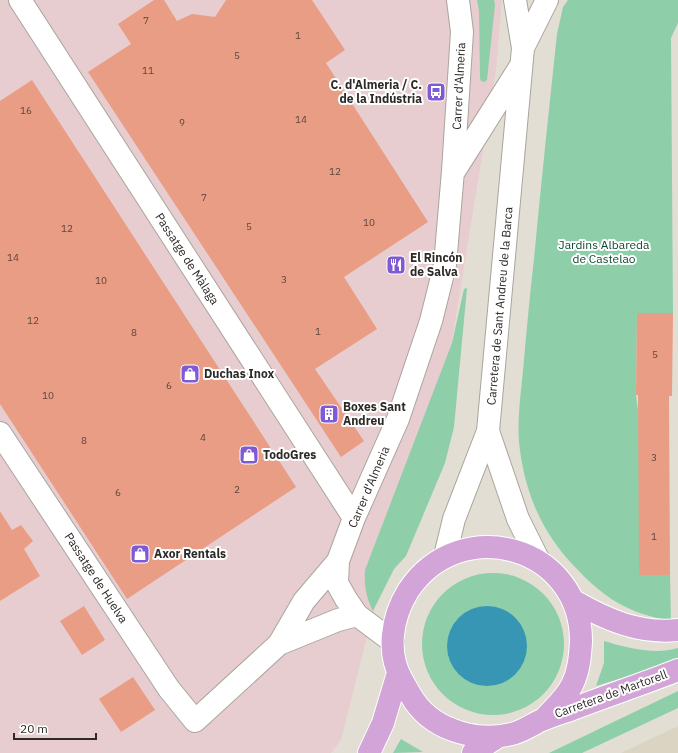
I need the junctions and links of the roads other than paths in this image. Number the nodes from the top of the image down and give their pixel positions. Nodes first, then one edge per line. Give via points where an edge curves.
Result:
1 (20, 0) edge
2 (458, 0) edge
3 (515, 0) edge
4 (547, 0) edge
5 (523, 56) junction
6 (454, 171) junction
7 (488, 431) junction
8 (0, 433) edge
9 (354, 518) junction
10 (445, 556) junction
11 (338, 561) junction
12 (539, 561) junction
13 (574, 602) junction
14 (357, 614) junction
15 (678, 630) edge
16 (393, 642) junction
17 (279, 644) junction
18 (678, 670) edge
19 (398, 673) junction
20 (544, 719) junction
21 (499, 736) junction
22 (369, 753) edge
23 (473, 753) edge

1 - 9 street, Passatge de Màlaga
2 - 6 street, Carrer d'Almeria via 462,32
3 - 5 street, Carretera de Sant Andreu de la Barca
4 - 5 street, Carretera de Sant Andreu de la Barca
5 - 6 street, Carrer d'Almeria
5 - 7 street, Carretera de Sant Andreu de la Barca
6 - 9 street, Carrer d'Almeria via 444,265 431,321 398,419
7 - 10 street, Carretera de Sant Andreu de la Barca via 454,520
7 - 12 street via 518,519
8 - 17 street, Passatge de Huelva via 169,689 195,721
9 - 11 street, Carrer d'Almeria
10 - 12 main road, Carretera de Martorell via 486,546 507,548
10 - 16 main road, Carretera de Martorell via 416,580 401,602
11 - 14 street, Carrer d'Almeria via 337,583
11 - 17 street via 304,601
12 - 13 main road, Carretera de Martorell via 568,589
13 - 15 main road via 599,616 632,628
13 - 20 main road, Carretera de Martorell via 581,632 580,662 565,698
14 - 16 street, Carrer d'Almeria
14 - 17 street
16 - 19 main road, Carretera de Martorell
18 - 20 main road, Carretera de Martorell
19 - 21 main road, Carretera de Martorell via 415,704 431,718 466,735
19 - 22 main road, Carretera de Martorell via 383,723
20 - 21 main road, Carretera de Martorell via 516,733
21 - 23 main road, Carretera de Martorell

